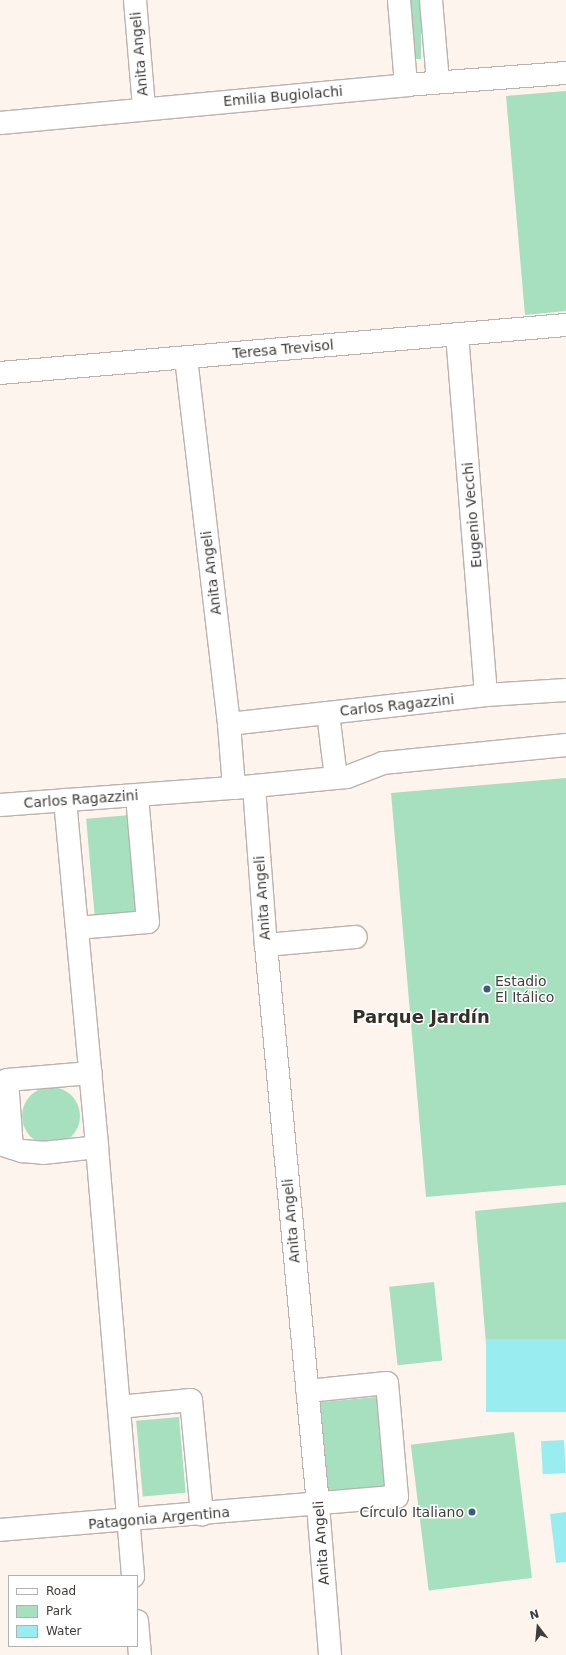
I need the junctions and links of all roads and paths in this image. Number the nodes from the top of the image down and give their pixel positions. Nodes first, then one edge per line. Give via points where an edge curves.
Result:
1 (134, 0) edge
2 (399, 0) edge
3 (431, 0) edge
4 (566, 73) edge
5 (438, 82) junction
6 (406, 85) junction
7 (144, 108) junction
8 (0, 123) edge
9 (566, 325) edge
10 (457, 334) junction
11 (186, 358) junction
12 (0, 373) edge
13 (566, 690) edge
14 (486, 695) junction
15 (328, 713) junction
16 (229, 724) junction
17 (566, 745) edge
18 (342, 777) junction
19 (244, 788) junction
20 (137, 795) junction
21 (65, 800) junction
22 (0, 805) edge
23 (77, 928) junction
24 (356, 937) dead end
25 (266, 945) junction
26 (90, 1073) junction
27 (6, 1146) edge
28 (97, 1147) junction
29 (307, 1391) junction
30 (119, 1407) junction
31 (318, 1505) junction
32 (202, 1514) junction
33 (128, 1520) junction
34 (0, 1530) edge
35 (133, 1575) edge
36 (138, 1632) edge
37 (140, 1655) edge
38 (330, 1655) edge

1 - 7 street, Anita Angeli
2 - 6 street
3 - 5 street
4 - 5 street, Emilia Bugiolachi
5 - 6 street, Emilia Bugiolachi
6 - 7 street, Emilia Bugiolachi
7 - 8 street, Emilia Bugiolachi
9 - 10 street, Teresa Trevisol
10 - 11 street, Teresa Trevisol
10 - 14 street, Eugenio Vecchi
11 - 12 street, Teresa Trevisol
11 - 16 street, Anita Angeli
13 - 14 street, Carlos Ragazzini
14 - 15 street, Carlos Ragazzini
15 - 16 street, Carlos Ragazzini
15 - 18 street
16 - 19 street, Anita Angeli
17 - 18 street, Carlos Ragazzini via 383,763
18 - 19 street, Carlos Ragazzini
19 - 20 street, Carlos Ragazzini
19 - 25 street, Anita Angeli
20 - 21 street, Carlos Ragazzini
20 - 23 street via 148,922
21 - 22 street, Carlos Ragazzini
21 - 23 street
23 - 26 street
24 - 25 street
25 - 29 street, Anita Angeli
26 - 27 street via 7,1080
26 - 28 street
27 - 28 street via 43,1152
28 - 30 street
29 - 31 street, Anita Angeli
29 - 31 street, Patagonia Argentina via 387,1383 397,1497
30 - 32 street via 191,1400
30 - 33 street
31 - 32 street, Patagonia Argentina
31 - 38 street, Anita Angeli
32 - 33 street, Patagonia Argentina
33 - 34 street, Patagonia Argentina
33 - 35 street
36 - 37 street

